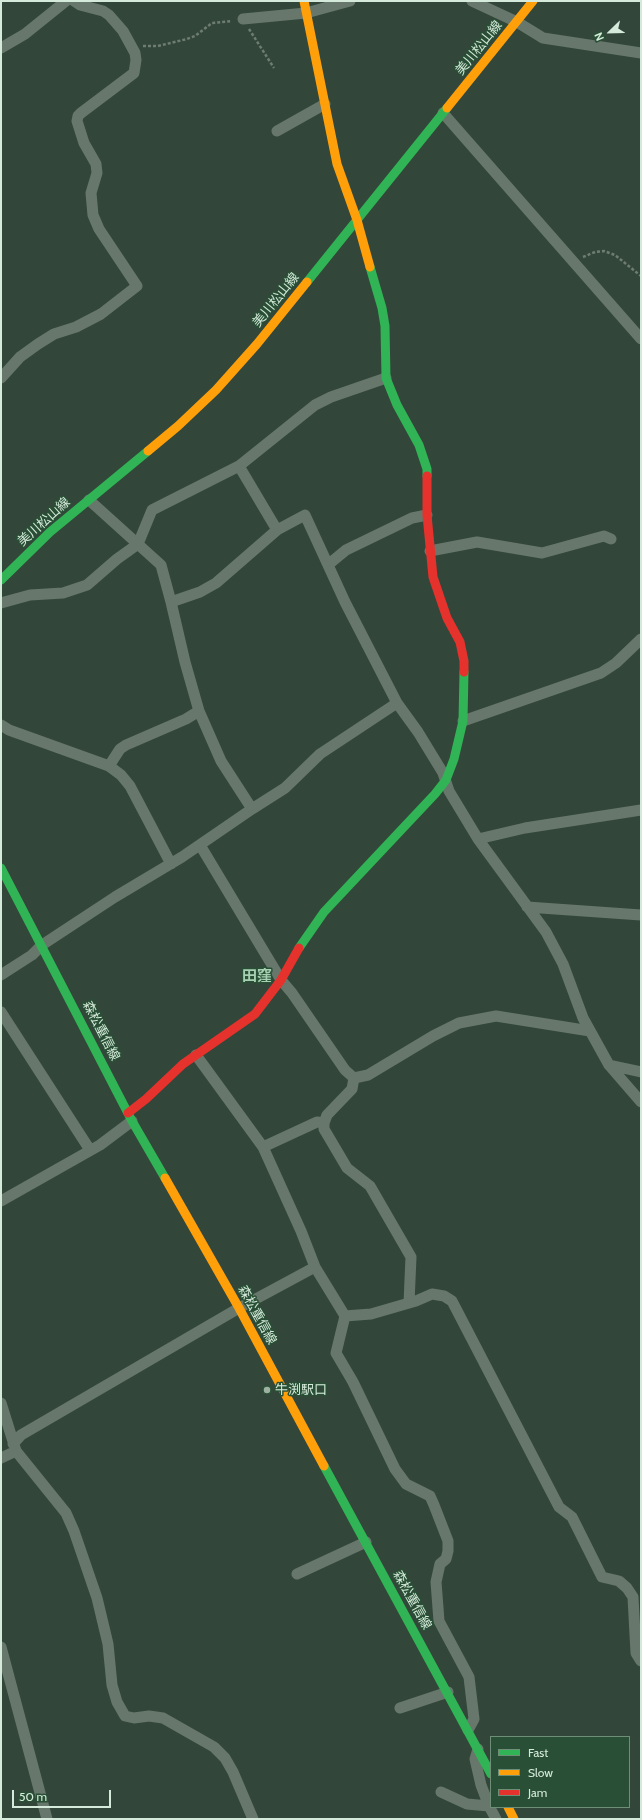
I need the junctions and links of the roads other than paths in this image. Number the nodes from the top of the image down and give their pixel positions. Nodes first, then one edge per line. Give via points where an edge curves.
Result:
1 (66, 1) edge
2 (74, 1) edge
3 (304, 1) edge
4 (350, 1) edge
5 (472, 1) edge
6 (533, 1) edge
7 (306, 13) junction
8 (243, 20) road end
9 (517, 22) junction
10 (1, 48) edge
11 (641, 53) edge
12 (325, 104) junction
13 (443, 113) junction
14 (277, 131) dead end
15 (357, 220) junction
16 (641, 339) edge
17 (1, 378) edge
18 (386, 378) junction
19 (239, 466) junction
20 (89, 500) junction
21 (427, 515) junction
22 (277, 530) junction
23 (611, 539) dead end
24 (138, 544) junction
25 (430, 551) junction
26 (329, 564) junction
27 (1, 580) edge
28 (172, 602) junction
29 (1, 603) edge
30 (641, 639) edge
31 (397, 703) junction
32 (199, 711) junction
33 (463, 721) junction
34 (1, 725) edge
35 (109, 766) junction
36 (446, 780) junction
37 (252, 810) junction
38 (641, 810) edge
39 (478, 839) junction
40 (200, 845) junction
41 (171, 864) junction
42 (1, 868) edge
43 (527, 907) junction
44 (641, 915) edge
45 (42, 945) junction
46 (1, 975) edge
47 (281, 980) junction
48 (1, 1012) edge
49 (590, 1031) junction
50 (196, 1055) junction
51 (609, 1065) junction
52 (641, 1072) edge
53 (354, 1078) junction
54 (641, 1102) edge
55 (130, 1117) junction
56 (324, 1123) junction
57 (262, 1147) junction
58 (90, 1150) junction
59 (1, 1201) edge
60 (315, 1267) junction
61 (409, 1303) junction
62 (239, 1308) junction
63 (345, 1316) junction
64 (1, 1403) edge
65 (14, 1447) junction
66 (1, 1458) edge
67 (366, 1542) junction
68 (297, 1574) dead end
69 (1, 1647) edge
70 (641, 1661) edge
71 (448, 1692) junction
72 (400, 1708) dead end
73 (468, 1730) junction
74 (478, 1749) junction
75 (490, 1772) edge
76 (441, 1792) dead end
77 (489, 1806) joint
78 (490, 1808) edge
79 (508, 1808) edge
80 (47, 1819) edge
81 (253, 1819) edge
82 (496, 1819) edge
83 (514, 1819) edge

1 - 10 street via 25,34
2 - 17 street via 109,15 123,31 135,53 134,74 81,113 77,121 84,143 96,164 97,173 91,193 99,229 137,286 101,314 76,327 54,334 26,352
3 - 7 main road
4 - 7 street
5 - 9 street
6 - 9 main road, 美川松山線
7 - 8 street
7 - 12 main road
9 - 11 street via 543,38
9 - 13 main road, 美川松山線
12 - 14 street
12 - 15 main road via 337,164
13 - 15 main road, 美川松山線
13 - 16 street
15 - 18 main road via 382,308
15 - 20 main road, 美川松山線 via 257,344 216,390 178,426
18 - 19 street via 315,405
18 - 21 main road via 424,457 427,469
19 - 22 street
19 - 24 street via 152,510
20 - 24 street
20 - 27 main road, 美川松山線 via 50,532
21 - 25 main road
21 - 26 street via 412,518 352,547
22 - 26 street via 305,515
22 - 28 street via 216,583
23 - 25 street via 604,536 542,553 477,542
24 - 28 street via 161,565
24 - 29 street via 87,585 63,593 30,595
25 - 33 main road via 433,577 439,596 463,654
26 - 31 street via 345,602
28 - 32 street
30 - 33 street via 601,673
31 - 36 street via 418,732
31 - 37 street via 320,754 285,788
32 - 35 street via 126,745
32 - 37 street via 221,761
33 - 36 main road
34 - 35 street
35 - 41 street via 130,786
36 - 39 street via 449,790
36 - 47 main road via 436,794 324,912 306,936
37 - 40 street
38 - 39 street via 525,828
39 - 43 street
40 - 41 street
40 - 47 street
41 - 45 street
42 - 45 main road, 森松重信線
43 - 44 street
43 - 49 street via 546,932 563,964
45 - 46 street via 32,955
45 - 55 main road, 森松重信線
47 - 50 main road via 255,1014
47 - 53 street via 345,1070
48 - 58 street
49 - 51 street
49 - 53 street via 496,1016 458,1023 368,1075
50 - 55 main road via 183,1064
50 - 57 street
51 - 52 street
51 - 54 street
53 - 56 street via 352,1090 328,1115
55 - 58 street
55 - 62 main road, 森松重信線
56 - 57 street via 316,1122
56 - 61 street via 328,1137 347,1168 370,1186 411,1257
57 - 60 street
58 - 59 street
60 - 62 street
60 - 63 street
61 - 63 street via 371,1314
61 - 70 street via 432,1294 444,1296 452,1301 559,1507 572,1517 602,1577 619,1581 633,1598 636,1653
62 - 65 street via 21,1435
62 - 67 main road, 森松重信線
63 - 73 street via 336,1353 353,1382 395,1469 406,1484 430,1496 448,1541 446,1559 440,1564 437,1572 438,1621 469,1677 474,1719
64 - 65 street
65 - 66 street
65 - 81 street via 66,1513 74,1531 97,1598 108,1644 112,1685 125,1716 163,1718 214,1747 225,1758 233,1772
67 - 68 street
67 - 71 main road, 森松重信線
69 - 80 street
71 - 72 street
71 - 73 main road, 森松重信線
73 - 74 main road, 森松重信線
74 - 75 main road, 森松重信線
74 - 77 street via 475,1760
76 - 77 street via 467,1804
78 - 82 street
79 - 83 main road

